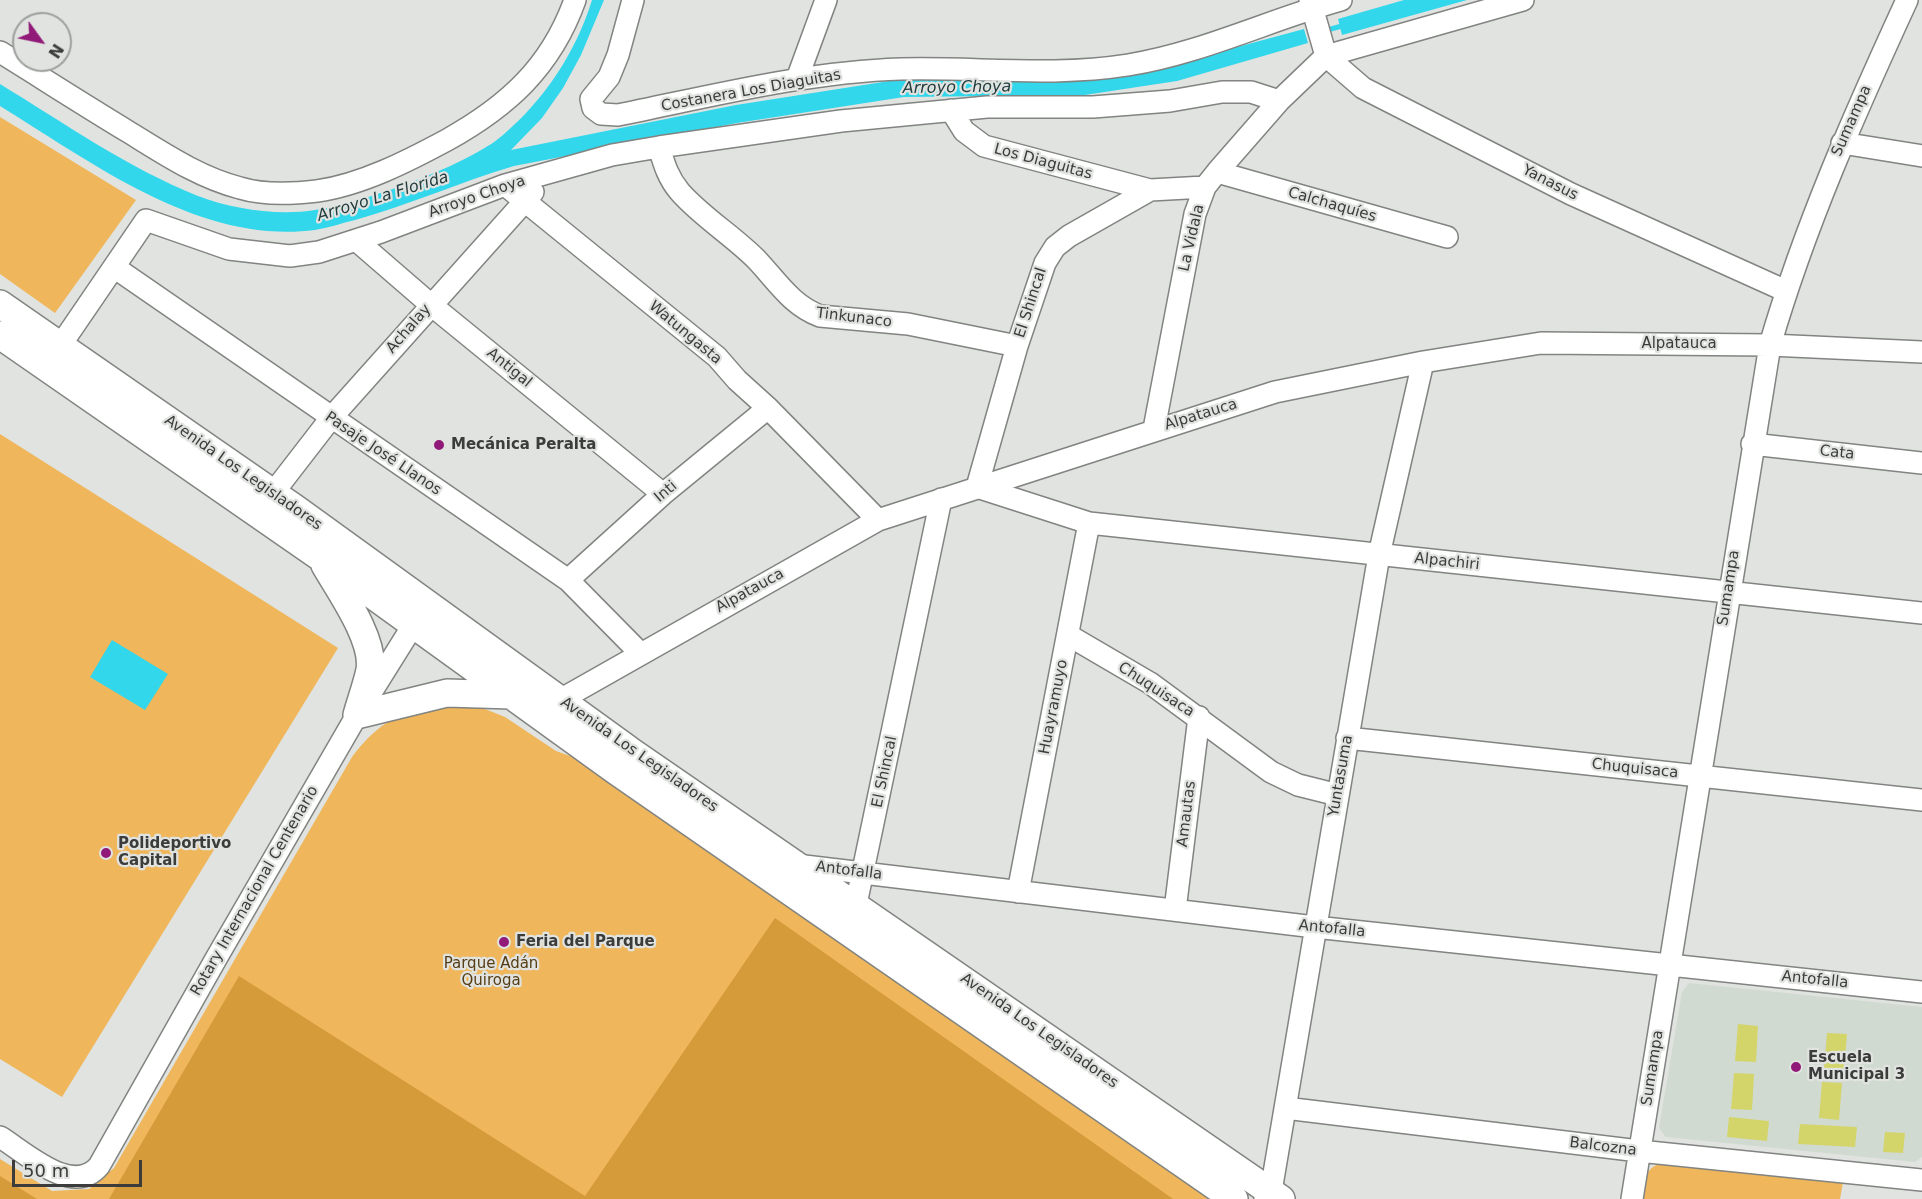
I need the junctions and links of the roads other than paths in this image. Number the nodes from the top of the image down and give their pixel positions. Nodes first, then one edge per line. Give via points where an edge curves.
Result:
1 (575, 0) edge
2 (633, 0) edge
3 (826, 0) edge
4 (1341, 0) edge
5 (1523, 0) edge
6 (1907, 0) edge
7 (1318, 26) edge
8 (0, 52) edge
9 (797, 79) junction
10 (1279, 101) junction
11 (951, 111) junction
12 (1842, 143) junction
13 (659, 147) junction
14 (1922, 156) edge
15 (553, 171) junction
16 (1211, 179) junction
17 (505, 185) junction
18 (1150, 190) junction
19 (524, 201) junction
20 (1447, 237) dead end
21 (356, 240) junction
22 (114, 267) junction
23 (1786, 291) junction
24 (0, 304) edge
25 (430, 304) junction
26 (0, 335) edge
27 (1770, 345) junction
28 (60, 346) junction
29 (1017, 346) junction
30 (1922, 352) edge
31 (1423, 362) junction
32 (768, 408) junction
33 (331, 418) junction
34 (1154, 429) junction
35 (1752, 444) junction
36 (1922, 463) edge
37 (977, 487) junction
38 (273, 493) junction
39 (663, 494) junction
40 (941, 499) junction
41 (878, 520) junction
42 (1089, 523) junction
43 (1378, 555) junction
44 (320, 557) junction
45 (568, 580) junction
46 (1729, 592) junction
47 (420, 613) junction
48 (1922, 614) edge
49 (1068, 635) junction
50 (640, 653) junction
51 (512, 695) junction
52 (553, 710) junction
53 (357, 715) junction
54 (1199, 717) junction
55 (1347, 738) junction
56 (1699, 776) junction
57 (1338, 795) junction
58 (1922, 800) edge
59 (742, 858) junction
60 (798, 865) junction
61 (864, 873) junction
62 (1018, 892) junction
63 (856, 904) junction
64 (1174, 910) junction
65 (1315, 927) junction
66 (1669, 964) junction
67 (1922, 992) edge
68 (1284, 1108) junction
69 (0, 1137) edge
70 (1640, 1151) junction
71 (1922, 1180) edge
72 (1272, 1196) edge
73 (1234, 1199) edge
74 (1632, 1199) edge

1 - 8 street via 550,51 528,81 504,104 426,152 364,178 318,191 241,189 190,170
2 - 9 street, Costanera Los Diaguitas via 609,77 591,99 593,108 601,114 618,115
3 - 9 street
4 - 7 street, Costanera Los Diaguitas
5 - 7 street
6 - 12 street, Sumampa
7 - 9 street, Costanera Los Diaguitas via 1178,56 1068,72 901,69
7 - 10 street, La Vidala
7 - 23 street, Yanasus via 1363,88 1571,194
10 - 11 street, Arroyo Choya via 1251,92 1222,92 1093,107
10 - 16 street, La Vidala
11 - 13 street, Arroyo Choya via 841,121
11 - 18 street, Los Diaguitas via 964,131 984,146
12 - 14 street
12 - 23 street, Sumampa
13 - 15 street, Arroyo Choya
13 - 29 street, Tinkunaco via 666,172 681,193 756,259 790,298 807,311 820,316 908,324
15 - 17 street, Arroyo Choya
15 - 19 street, Achalay
16 - 18 street, El Shincal
16 - 20 street, Calchaquíes
16 - 34 street, La Vidala via 1196,214
17 - 19 street, Watungasta
17 - 21 street, Arroyo Choya
18 - 29 street, El Shincal via 1055,247 1045,263
19 - 25 street, Achalay
19 - 32 street, Watungasta via 717,357
21 - 22 street, Arroyo Choya via 290,256 229,249 146,220
21 - 25 street, Antigal
22 - 28 street
22 - 33 street, Pasaje José Llanos
23 - 27 street, Sumampa
24 - 28 main road, Avenida Los Legisladores
25 - 33 street, Achalay
25 - 39 street, Antigal
26 - 44 main road, Avenida Los Legisladores
27 - 30 street, Alpatauca
27 - 31 street, Alpatauca via 1541,343
27 - 35 street, Sumampa
28 - 38 main road, Avenida Los Legisladores
29 - 37 street, El Shincal
31 - 34 street, Alpatauca via 1275,392
31 - 43 street, Yuntasuma
32 - 39 street, Inti
32 - 41 street, Watungasta
33 - 38 street, Achalay
33 - 45 street, Pasaje José Llanos
34 - 37 street, Alpatauca
35 - 36 street, Cata
35 - 46 street, Sumampa
37 - 40 street, Alpatauca
37 - 42 street, Alpachiri
38 - 47 main road, Avenida Los Legisladores
39 - 45 street, Inti
40 - 41 street, Alpatauca
40 - 61 street, El Shincal
41 - 50 street, Alpatauca
42 - 43 street, Alpachiri
42 - 49 street, Huayramuyo
43 - 46 street, Alpachiri
43 - 55 street, Yuntasuma
44 - 47 main road, Avenida Los Legisladores
44 - 53 main road via 367,647 370,668
45 - 50 street, Pasaje José Llanos
46 - 48 street, Alpachiri
46 - 56 street, Sumampa
47 - 51 main road, Avenida Los Legisladores
47 - 52 main road, Avenida Los Legisladores
47 - 53 street, Rotary Internacional Centenario
49 - 54 street, Chuquisaca
49 - 62 street, Huayramuyo
50 - 52 street, Alpatauca
51 - 52 main road, Avenida Los Legisladores
51 - 53 main road via 447,693
52 - 59 main road, Avenida Los Legisladores
52 - 60 main road, Avenida Los Legisladores
53 - 69 street, Rotary Internacional Centenario via 99,1166 84,1177 66,1178
54 - 57 street, Chuquisaca via 1271,772 1298,785
54 - 64 street, Amautas
55 - 56 street, Chuquisaca
55 - 57 street, Yuntasuma
56 - 58 street, Chuquisaca
56 - 66 street, Sumampa
57 - 65 street, Yuntasuma
59 - 60 street, Antofalla
59 - 73 main road, Avenida Los Legisladores
60 - 61 street, Antofalla
60 - 63 main road, Avenida Los Legisladores
61 - 62 street, Antofalla
61 - 63 street, El Shincal
62 - 64 street, Antofalla
63 - 72 main road, Avenida Los Legisladores
64 - 65 street, Antofalla
65 - 66 street, Antofalla
65 - 68 street, Yuntasuma
66 - 67 street, Antofalla
66 - 70 street, Sumampa
68 - 70 street, Balcozna
68 - 72 street, Yuntasuma
70 - 71 street, Balcozna
70 - 74 street, Sumampa

